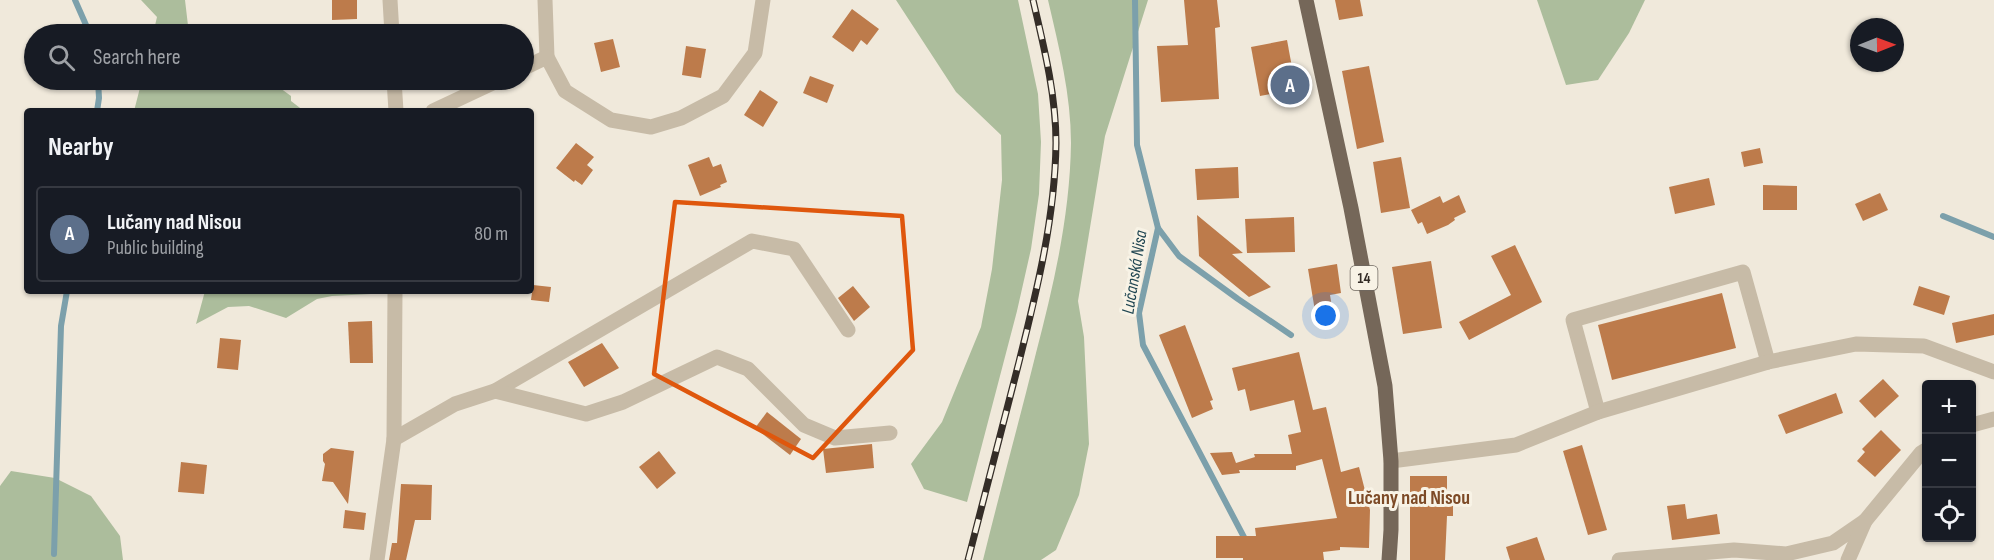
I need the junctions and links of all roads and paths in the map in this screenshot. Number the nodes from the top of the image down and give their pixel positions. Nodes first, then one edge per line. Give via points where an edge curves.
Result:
1 (390, 0) edge
2 (545, 0) edge
3 (763, 0) edge
4 (1306, 0) edge
5 (391, 24) edge
6 (547, 57) junction
7 (534, 63) edge
8 (395, 90) edge
9 (478, 90) edge
10 (396, 108) edge
11 (439, 108) edge
12 (395, 294) edge
13 (848, 330) dead end
14 (1768, 362) junction
15 (1994, 372) edge
16 (495, 391) junction
17 (1598, 412) junction
18 (1994, 419) edge
19 (1976, 424) edge
20 (890, 433) dead end
21 (394, 439) junction
22 (1922, 452) edge
23 (1391, 461) junction
24 (1865, 521) junction
25 (377, 560) edge
26 (1389, 560) edge
27 (1619, 560) edge
28 (1848, 560) edge

1 - 5 street
2 - 6 street
3 - 6 street via 755,53 723,96 681,118 651,127 611,120 565,91
4 - 23 main road, 14 via 1385,386
6 - 7 street
8 - 10 street
9 - 11 street
12 - 21 street
13 - 16 street via 794,249 753,241
14 - 15 street via 1856,344 1924,346
14 - 17 street
14 - 17 street via 1743,272 1573,320
16 - 20 street via 586,414 622,402 717,357 748,369 804,425 835,438
16 - 21 street via 455,404
17 - 23 street via 1516,445
18 - 19 street
21 - 25 street
22 - 24 street
23 - 26 main road, 14
24 - 27 street via 1833,543 1786,554 1734,550
24 - 28 street

